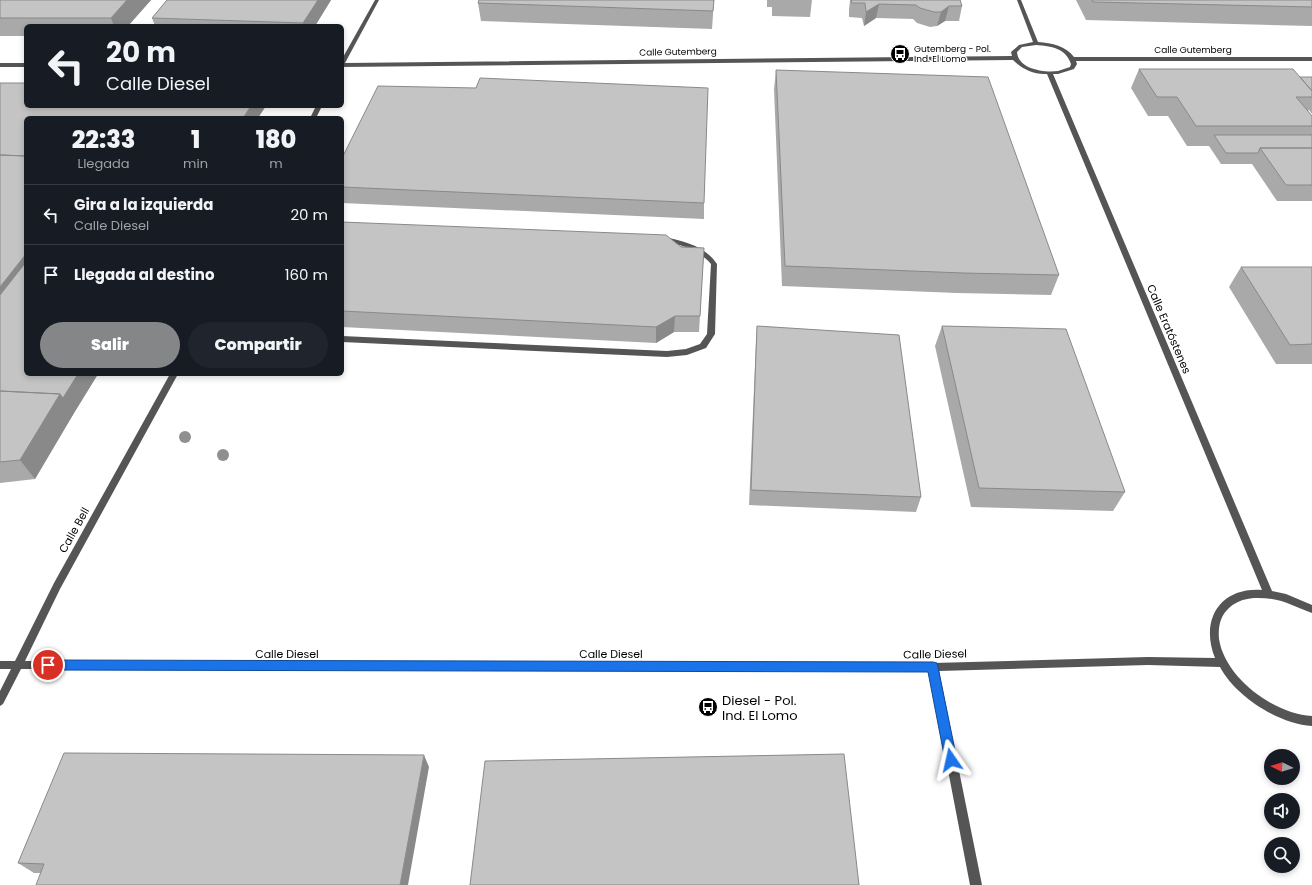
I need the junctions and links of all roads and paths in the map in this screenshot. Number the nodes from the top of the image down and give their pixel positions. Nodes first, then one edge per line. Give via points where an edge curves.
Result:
1 (377, 0) edge
2 (1019, 0) edge
3 (1036, 43) junction
4 (1013, 58) junction
5 (1073, 59) junction
6 (1312, 59) edge
7 (344, 60) edge
8 (344, 64) edge
9 (0, 65) edge
10 (24, 65) edge
11 (1050, 74) junction
12 (659, 238) edge
13 (344, 339) edge
14 (173, 376) edge
15 (1268, 593) junction
16 (1312, 609) edge
17 (1222, 663) junction
18 (0, 665) edge
19 (17, 665) junction
20 (933, 667) junction
21 (0, 701) edge
22 (1312, 721) edge
23 (976, 885) edge

1 - 7 street
2 - 3 street
3 - 4 street via 1015,49
3 - 5 street via 1055,46
4 - 8 street, Calle Gutemberg
4 - 11 street via 1025,68
5 - 6 street, Calle Gutemberg
5 - 11 street via 1072,68 1065,72
9 - 10 street
11 - 15 street, Calle Eratóstenes
12 - 13 street via 693,247 708,256 714,264 711,334 703,346 686,352 667,354
14 - 19 street, Calle Bell via 57,586
15 - 16 street via 1300,602
15 - 17 street via 1255,593 1236,598 1222,608 1214,623 1214,642
17 - 20 street, Calle Diesel via 1148,661
17 - 22 street via 1238,683 1258,701 1283,714
18 - 19 street, Calle Diesel
19 - 20 street, Calle Diesel
19 - 21 street, Calle Bell
20 - 23 street

